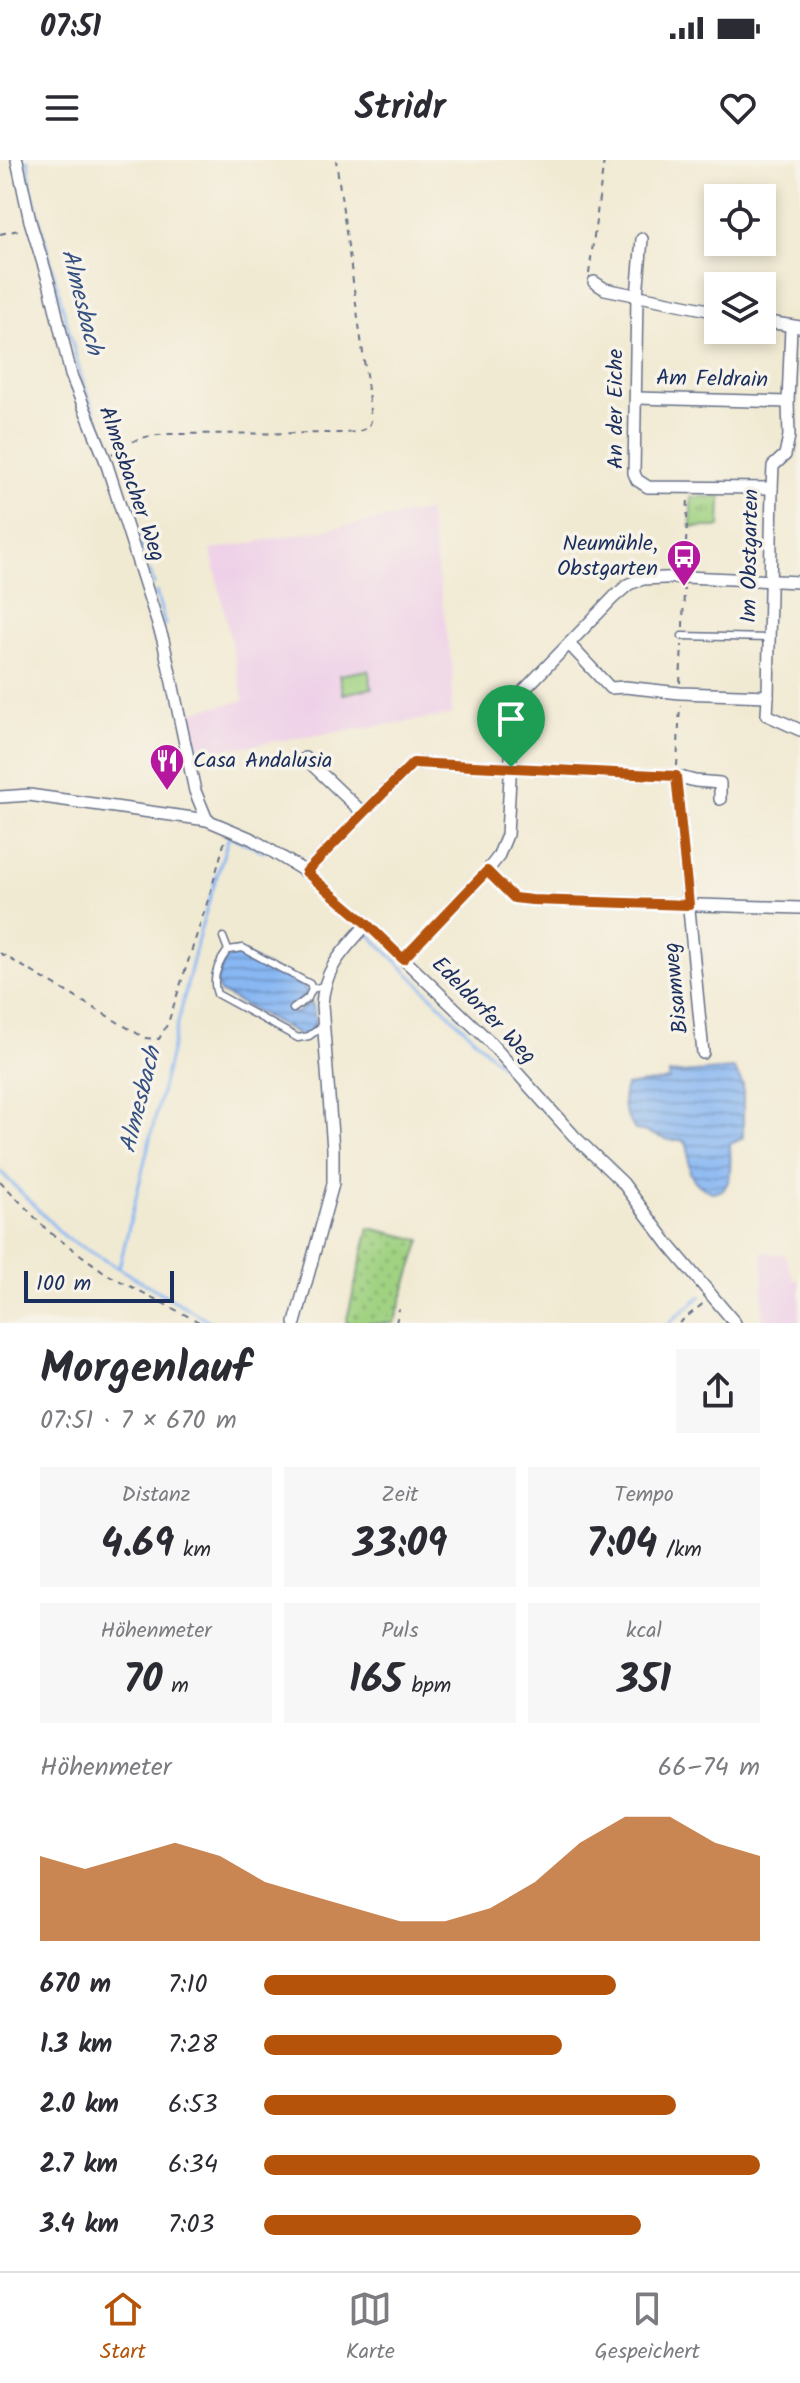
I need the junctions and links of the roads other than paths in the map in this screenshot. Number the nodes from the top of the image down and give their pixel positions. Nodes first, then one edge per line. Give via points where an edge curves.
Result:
1 (17, 160) edge
2 (642, 239) dead end
3 (594, 282) road end
4 (637, 296) junction
5 (704, 309) edge
6 (776, 323) edge
7 (796, 327) edge
8 (636, 398) junction
9 (788, 402) junction
10 (772, 488) junction
11 (770, 580) junction
12 (800, 582) edge
13 (682, 636) dead end
14 (769, 638) junction
15 (569, 644) junction
16 (768, 696) junction
17 (800, 730) edge
18 (305, 758) dead end
19 (511, 767) junction
20 (676, 776) junction
21 (0, 797) edge
22 (720, 799) dead end
23 (363, 813) junction
24 (207, 820) junction
25 (487, 871) junction
26 (306, 872) junction
27 (689, 905) junction
28 (800, 908) edge
29 (367, 924) junction
30 (223, 937) dead end
31 (228, 950) junction
32 (403, 959) junction
33 (317, 988) junction
34 (293, 1009) dead end
35 (324, 1025) junction
36 (703, 1053) dead end
37 (295, 1323) edge
38 (735, 1323) edge

1 - 24 street, Almesbacher Weg via 71,375 105,459 163,640 195,791
2 - 4 street, An der Eiche
3 - 4 street
4 - 5 street
4 - 8 street, An der Eiche
6 - 7 street
7 - 9 street, Im Obstgarten
8 - 9 street, Am Feldrain
8 - 10 street, An der Eiche via 634,473 641,483
9 - 10 street, Im Obstgarten via 789,436 785,455 773,466
10 - 11 street, Im Obstgarten
11 - 12 street
11 - 14 street, Im Obstgarten
11 - 15 street via 643,579 621,590
13 - 14 lane
14 - 16 street, Im Obstgarten
15 - 16 street via 610,688
15 - 19 street via 524,690 513,720
16 - 17 street via 767,715
18 - 23 street
19 - 20 street
19 - 23 street via 413,763
19 - 25 street via 507,835
20 - 22 street via 695,781 722,777
20 - 27 street, Bisamweg
21 - 24 street, Edeldorfer Weg via 29,795
23 - 26 street
24 - 26 street, Edeldorfer Weg
25 - 27 street via 514,898
25 - 32 street
26 - 29 street, Edeldorfer Weg
27 - 28 street
27 - 36 street, Bisamweg
29 - 32 street, Edeldorfer Weg
29 - 33 street
30 - 31 lane
31 - 33 lane via 243,948
31 - 35 lane via 216,971 217,994 298,1038
32 - 38 street, Edeldorfer Weg via 623,1183
33 - 34 lane
33 - 35 street
35 - 37 street via 333,1184

